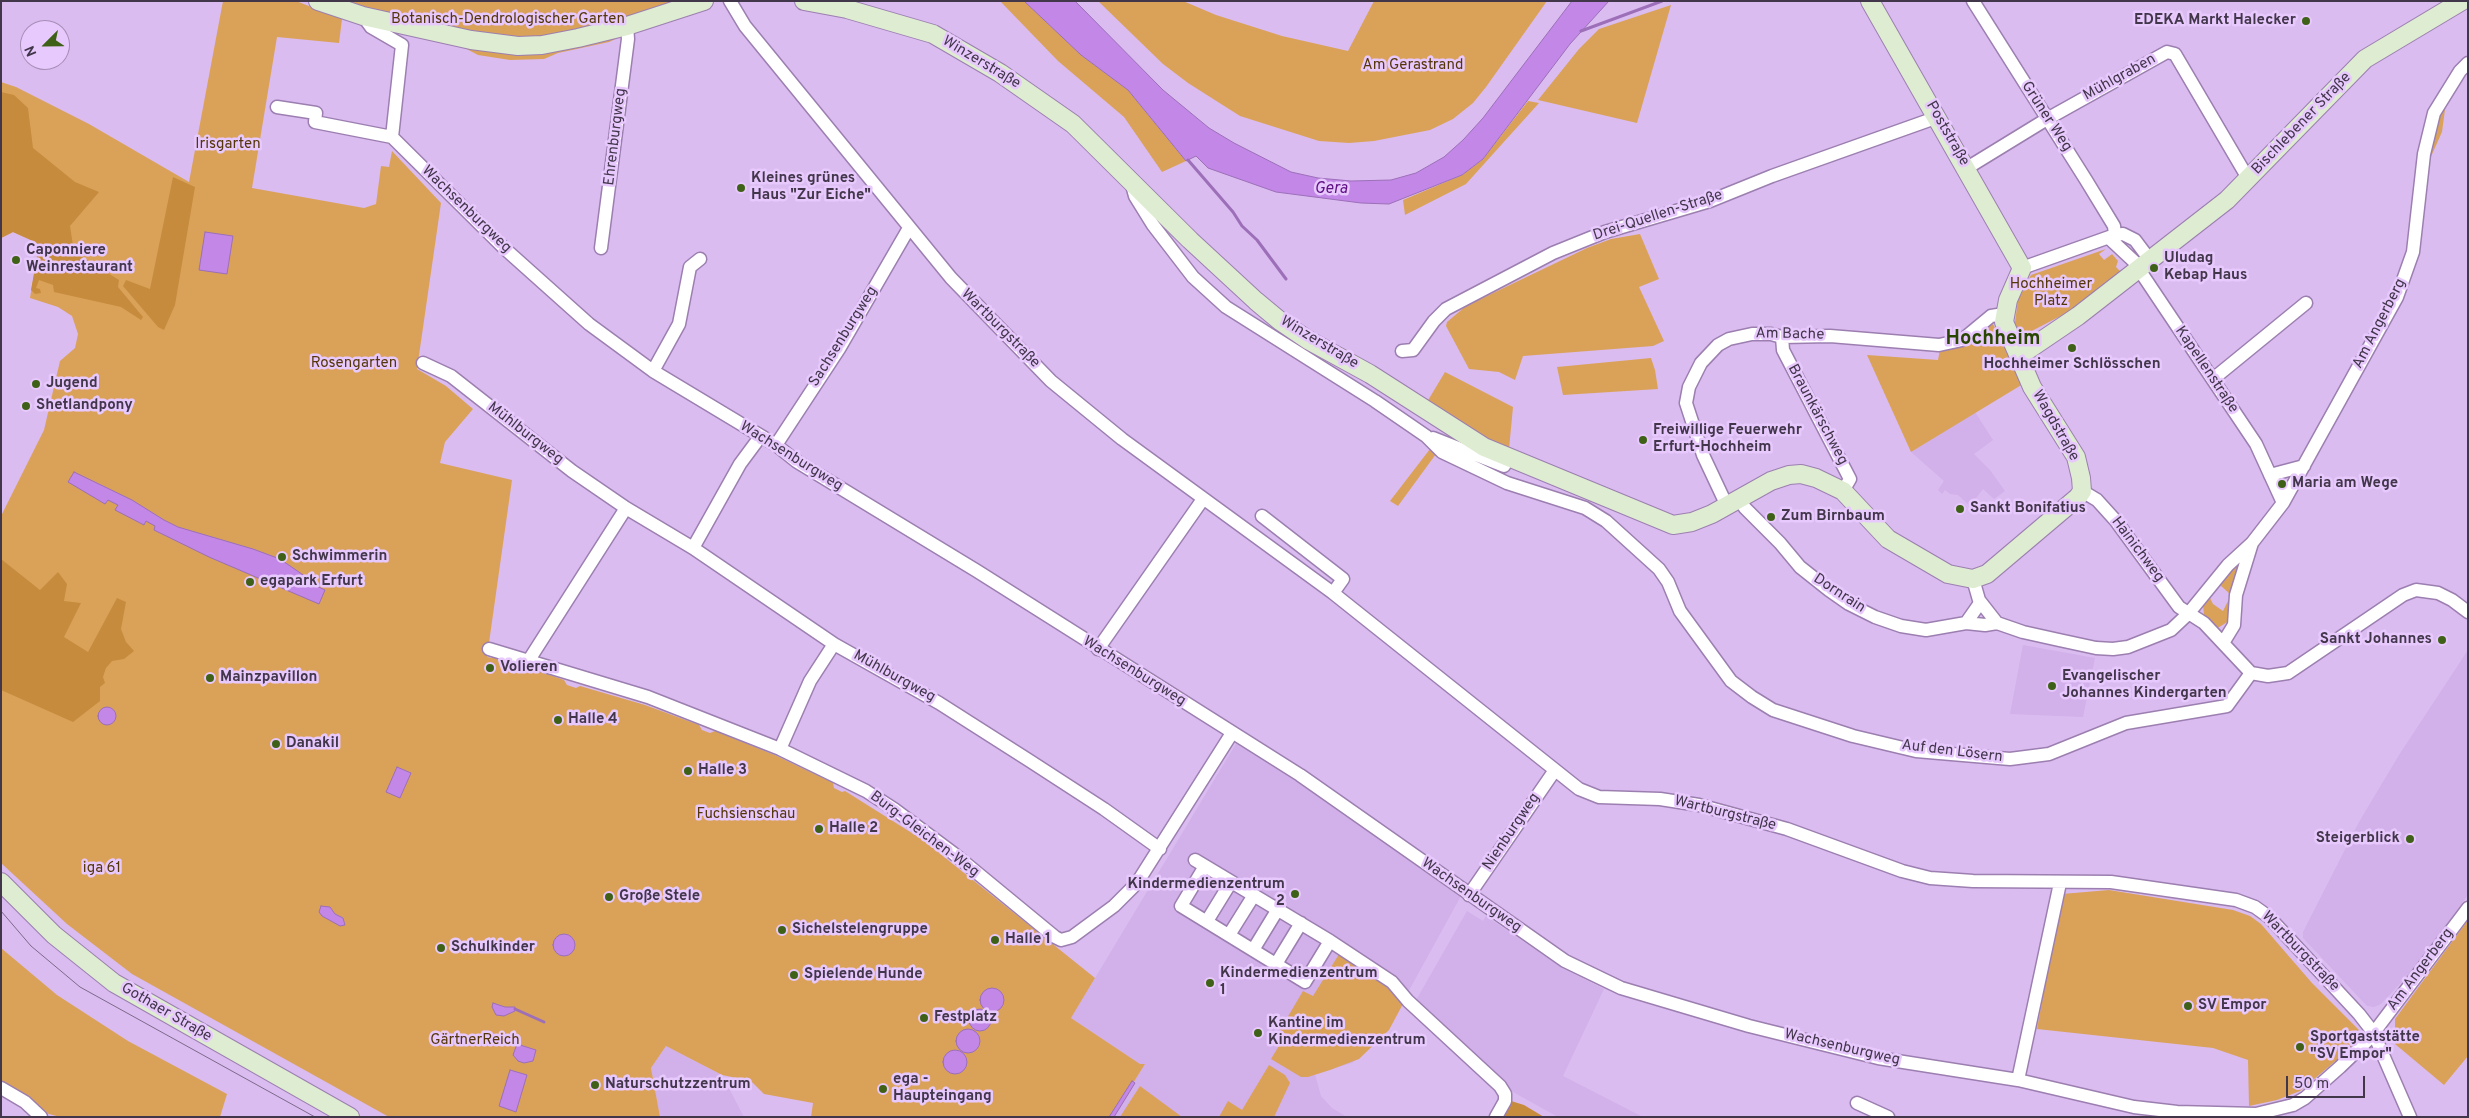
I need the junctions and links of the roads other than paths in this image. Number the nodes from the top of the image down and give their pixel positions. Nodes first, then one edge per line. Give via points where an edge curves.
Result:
1 (318, 1) edge
2 (704, 1) edge
3 (730, 1) edge
4 (804, 1) edge
5 (1870, 1) edge
6 (1973, 1) edge
7 (2462, 1) edge
8 (363, 16) junction
9 (626, 26) junction
10 (2468, 63) edge
11 (277, 107) dead end
12 (1938, 117) junction
13 (2047, 119) junction
14 (392, 136) junction
15 (1967, 168) junction
16 (1130, 179) junction
17 (2249, 180) junction
18 (909, 228) junction
19 (2112, 236) junction
20 (601, 248) dead end
21 (700, 259) dead end
22 (2143, 265) junction
23 (2022, 268) junction
24 (2306, 303) dead end
25 (2004, 314) junction
26 (1782, 338) junction
27 (1402, 351) dead end
28 (2019, 356) junction
29 (424, 363) dead end
30 (653, 371) junction
31 (2212, 379) junction
32 (1426, 436) junction
33 (760, 438) junction
34 (776, 445) junction
35 (1508, 458) junction
36 (2304, 466) junction
37 (2270, 475) junction
38 (1843, 491) junction
39 (2082, 491) junction
40 (1203, 499) junction
41 (1733, 503) junction
42 (2283, 504) junction
43 (626, 508) junction
44 (1262, 516) dead end
45 (2252, 543) junction
46 (693, 548) junction
47 (1973, 579) junction
48 (1668, 582) joint
49 (1333, 592) junction
50 (1980, 603) junction
51 (2468, 612) edge
52 (2188, 614) junction
53 (1966, 623) junction
54 (1997, 623) junction
55 (2222, 643) junction
56 (834, 644) junction
57 (489, 649) dead end
58 (1098, 650) junction
59 (529, 660) junction
60 (2251, 673) junction
61 (1232, 733) junction
62 (780, 749) junction
63 (1555, 770) junction
64 (1160, 849) junction
65 (1, 882) edge
66 (1231, 882) junction
67 (2060, 883) junction
68 (1254, 895) junction
69 (1469, 895) junction
70 (2468, 908) edge
71 (1278, 909) junction
72 (1207, 922) junction
73 (1301, 923) junction
74 (1229, 935) junction
75 (1330, 941) junction
76 (1253, 950) junction
77 (1276, 964) junction
78 (2373, 1032) junction
79 (2018, 1080) junction
80 (1, 1088) edge
81 (1857, 1103) dead end
82 (41, 1117) edge
83 (350, 1117) edge
84 (1496, 1117) edge
85 (1888, 1117) edge
86 (2410, 1117) edge

1 - 8 street
2 - 9 street
3 - 18 street, Wartburgstraße via 745,26
4 - 16 street, Winzerstraße via 933,34 1073,124
5 - 12 street, Poststraße
6 - 13 street, Grüner Weg
7 - 17 street, Bischlebener Straße via 2365,59
8 - 9 street via 470,40 518,46 542,45
8 - 14 street via 371,27 402,46
9 - 20 street, Ehrenburgweg via 628,39
10 - 36 street, Am Angerberg via 2434,114 2424,154 2413,252 2397,297
11 - 14 street via 316,113 315,122
12 - 15 street, Poststraße
12 - 27 street, Drei-Quellen-Straße via 1710,201 1605,232 1553,253 1446,309 1413,350
13 - 15 street, Mühlgraben
13 - 17 street, Mühlgraben via 2167,52 2175,54
13 - 19 street, Grüner Weg via 2114,226
14 - 30 street, Wachsenburgweg via 510,254 589,324
15 - 23 street, Poststraße
16 - 32 street, Winzerstraße via 1135,196 1153,225 1208,293
16 - 35 street, Winzerstraße via 1228,276 1280,320 1484,447
17 - 22 street, Bischlebener Straße
18 - 34 street, Sachsenburgweg via 839,348
18 - 40 street, Wartburgstraße via 951,278 1051,381 1101,423
19 - 22 street via 2123,234 2135,240
19 - 23 street
21 - 30 street via 690,267 679,324
22 - 28 street via 2078,316
22 - 31 street, Kapellenstraße
23 - 25 street
24 - 31 street
25 - 26 street, Am Bache via 1990,316 1962,340 1940,344 1830,336
25 - 28 street via 2006,331
26 - 38 street, Braunkärschweg via 1783,350 1850,479
26 - 41 street, Am Bache via 1771,334 1729,338 1701,363 1689,387 1686,403 1703,455
28 - 39 street, Wagdstraße via 2041,403 2076,457
29 - 43 street, Mühlburgweg via 451,376 572,471
30 - 33 street, Wachsenburgweg
31 - 37 street, Kapellenstraße via 2256,444
32 - 35 street, Winzerstraße via 1504,466
32 - 48 street, Winzerstraße via 1442,452 1507,483 1585,508 1606,521 1652,562
33 - 34 street, Wachsenburgweg
33 - 46 street via 740,464
34 - 58 street, Wachsenburgweg via 796,461 977,571
35 - 41 street, Winzerstraße via 1673,525 1692,522
36 - 37 street
36 - 42 street, Am Angerberg
37 - 42 street, Kapellenstraße
38 - 41 street via 1801,474 1771,481
38 - 47 street via 1888,539 1948,574
39 - 47 street via 2070,505 1987,574
39 - 52 street, Hainichweg via 2097,500 2116,521 2179,607
40 - 49 street, Wartburgstraße
40 - 58 street
41 - 53 street, Dornrain via 1745,508 1800,567 1849,604 1885,620 1926,630
42 - 45 street, Am Angerberg
43 - 46 street, Mühlburgweg
43 - 59 street
44 - 49 street via 1344,579
45 - 52 street, Am Angerberg via 2228,565
45 - 55 street, Am Angerberg via 2236,595 2234,625
46 - 56 street, Mühlburgweg
47 - 50 street
48 - 60 street, Auf den Lösern via 1680,611 1706,649 1731,680 1752,697 1797,719 1916,751 2010,759 2049,754 2126,723 2227,706
49 - 63 street, Wartburgstraße
50 - 53 street
50 - 54 street
51 - 60 street via 2438,593 2416,590 2403,595 2288,672 2268,676
52 - 54 street, Dornrain via 2171,630 2128,647 2113,649 2023,632
52 - 55 street via 2204,623
53 - 54 street, Dornrain
55 - 60 street
56 - 62 street via 810,681
56 - 64 street, Mühlburgweg via 940,703 1104,808
57 - 59 street, Burg-Gleichen-Weg
58 - 61 street, Wachsenburgweg
59 - 62 street, Burg-Gleichen-Weg via 648,697
61 - 64 street, Burg-Gleichen-Weg
61 - 69 street, Wachsenburgweg via 1300,775
62 - 64 street, Burg-Gleichen-Weg via 866,791 894,809 1061,940 1072,937 1127,894
63 - 67 street, Wartburgstraße via 1579,789 1599,797 1660,799 1699,805 1787,829 1930,878
63 - 69 street, Nienburgweg
65 - 83 street, Gothaer Straße via 54,934 114,983
66 - 68 street
66 - 72 street
66 - 72 street via 1200,863 1181,906
67 - 78 street, Wartburgstraße via 2111,882 2236,900 2255,907 2269,917
67 - 79 street
68 - 71 street
68 - 74 street
69 - 79 street, Wachsenburgweg via 1565,961 1621,988 1750,1026 1878,1058
70 - 78 street, Am Angerberg
71 - 73 street
71 - 76 street
72 - 74 street
73 - 75 street
73 - 77 street
74 - 76 street
75 - 77 street via 1305,982
75 - 84 street via 1392,982 1408,1001 1500,1086 1505,1101
76 - 77 street
78 - 79 street, Wachsenburgweg via 2305,1098 2281,1109 2256,1114 2177,1112 2134,1107
78 - 86 street, Wartburgstraße
80 - 82 street via 25,1102
81 - 85 street

